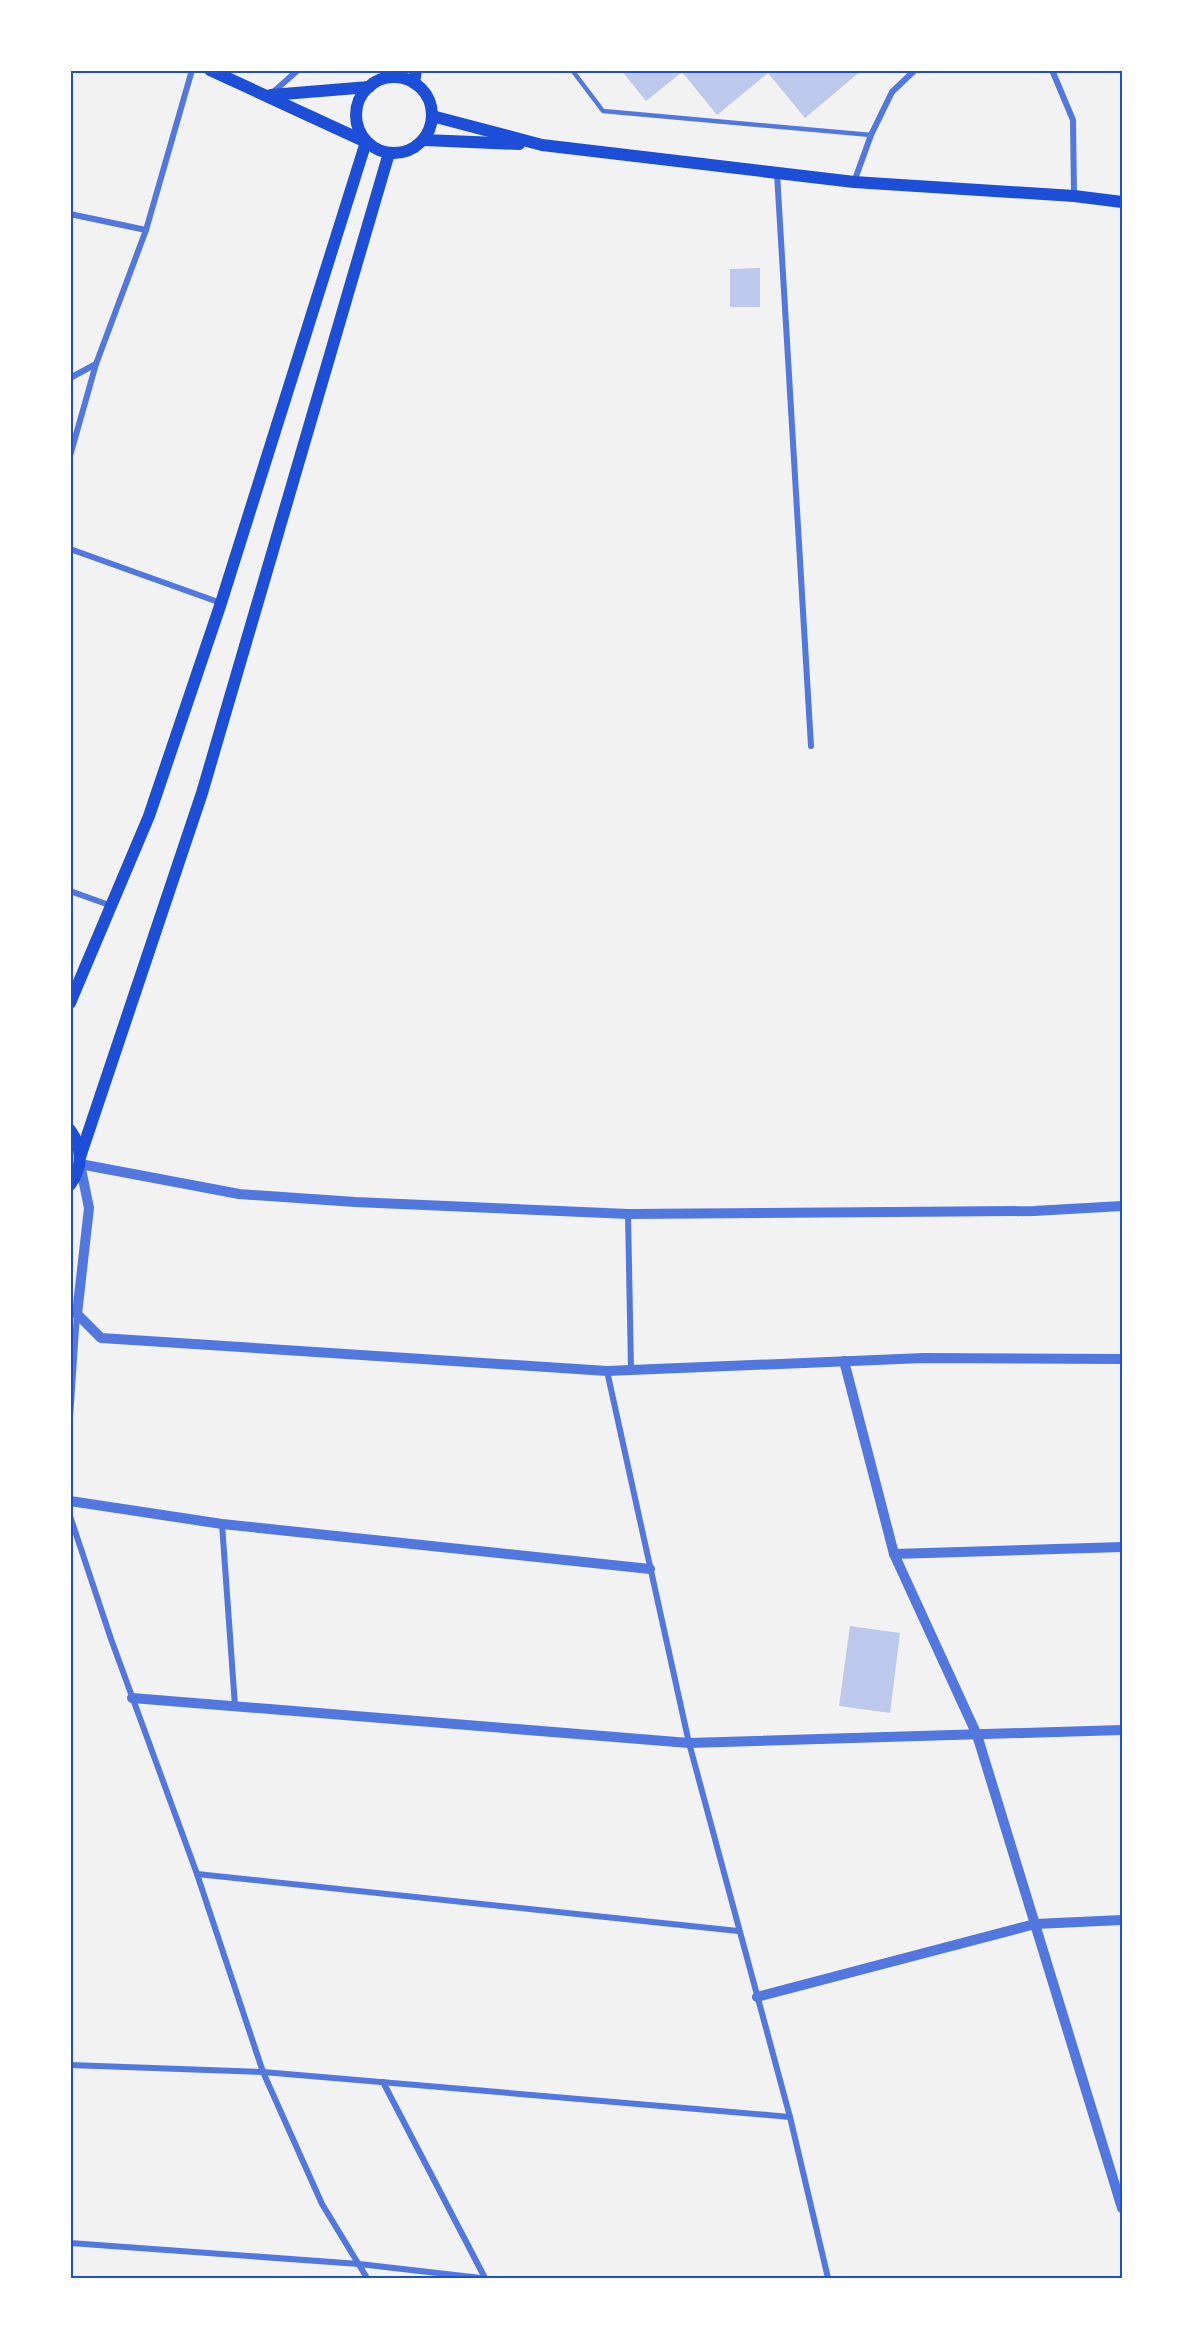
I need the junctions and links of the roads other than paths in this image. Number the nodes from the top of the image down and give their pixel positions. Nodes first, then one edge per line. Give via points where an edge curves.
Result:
1 (192, 70) edge
2 (210, 70) edge
3 (298, 70) edge
4 (572, 70) edge
5 (915, 70) edge
6 (1052, 70) edge
7 (391, 74) edge
8 (415, 77) edge
9 (369, 87) junction
10 (269, 95) junction
11 (432, 116) junction
12 (871, 135) junction
13 (424, 140) junction
14 (366, 142) junction
15 (542, 145) junction
16 (389, 153) junction
17 (777, 173) junction
18 (854, 182) junction
19 (1074, 196) junction
20 (1122, 202) edge
21 (70, 214) edge
22 (146, 230) junction
23 (96, 364) junction
24 (70, 378) edge
25 (70, 456) edge
26 (70, 549) edge
27 (221, 603) junction
28 (811, 746) dead end
29 (70, 891) edge
30 (113, 906) junction
31 (70, 1003) edge
32 (70, 1131) edge
33 (80, 1160) junction
34 (70, 1185) edge
35 (1122, 1206) edge
36 (627, 1214) junction
37 (77, 1314) junction
38 (1122, 1359) edge
39 (844, 1361) junction
40 (70, 1362) edge
41 (631, 1370) junction
42 (607, 1371) junction
43 (74, 1373) junction
44 (70, 1418) edge
45 (70, 1501) edge
46 (70, 1516) edge
47 (222, 1524) junction
48 (1122, 1546) edge
49 (894, 1554) junction
50 (650, 1569) junction
51 (132, 1698) junction
52 (235, 1706) junction
53 (1122, 1730) edge
54 (976, 1735) junction
55 (689, 1743) junction
56 (197, 1874) junction
57 (1122, 1920) edge
58 (1035, 1924) junction
59 (738, 1931) junction
60 (757, 1997) junction
61 (70, 2065) edge
62 (263, 2072) junction
63 (383, 2082) junction
64 (790, 2117) junction
65 (1122, 2208) edge
66 (70, 2243) edge
67 (359, 2264) junction
68 (368, 2278) edge
69 (483, 2278) edge
70 (828, 2278) edge

1 - 22 street
2 - 10 main road
3 - 10 street
4 - 12 lane via 603,111
5 - 12 street via 892,92
6 - 19 street via 1073,120
7 - 8 main road
7 - 9 main road
8 - 11 main road via 427,97
9 - 10 main road
9 - 14 main road via 357,108 359,132
10 - 14 main road
11 - 13 main road
11 - 15 main road
12 - 18 street
13 - 15 main road
13 - 16 main road via 414,148
14 - 16 main road
14 - 27 main road
15 - 17 main road
16 - 33 main road via 202,793
17 - 18 main road
17 - 28 street
18 - 19 main road
19 - 20 main road
21 - 22 street
22 - 23 street
23 - 24 street
23 - 25 street
26 - 27 street
27 - 30 main road via 149,816
29 - 30 street
30 - 31 main road
32 - 33 main road via 76,1138
33 - 34 main road
33 - 36 street via 238,1194
33 - 37 street via 89,1208
35 - 36 street via 1034,1211
36 - 41 street
37 - 42 street via 101,1338
37 - 43 street
38 - 39 street
39 - 41 street
39 - 49 street
40 - 43 street
41 - 42 street
42 - 50 street
43 - 44 street
45 - 47 street
46 - 51 street
47 - 50 street
47 - 52 street
48 - 49 street
49 - 54 street
50 - 55 street
51 - 52 street
51 - 56 street
52 - 55 street
53 - 54 street
54 - 55 street
54 - 58 street
55 - 59 street
56 - 59 street
56 - 62 street
57 - 58 street
58 - 60 street
58 - 65 street
59 - 60 street
60 - 64 street
61 - 62 street
62 - 63 street
62 - 67 street via 322,2204
63 - 64 street
63 - 69 street
64 - 70 street
66 - 67 street
67 - 68 street
67 - 69 street

